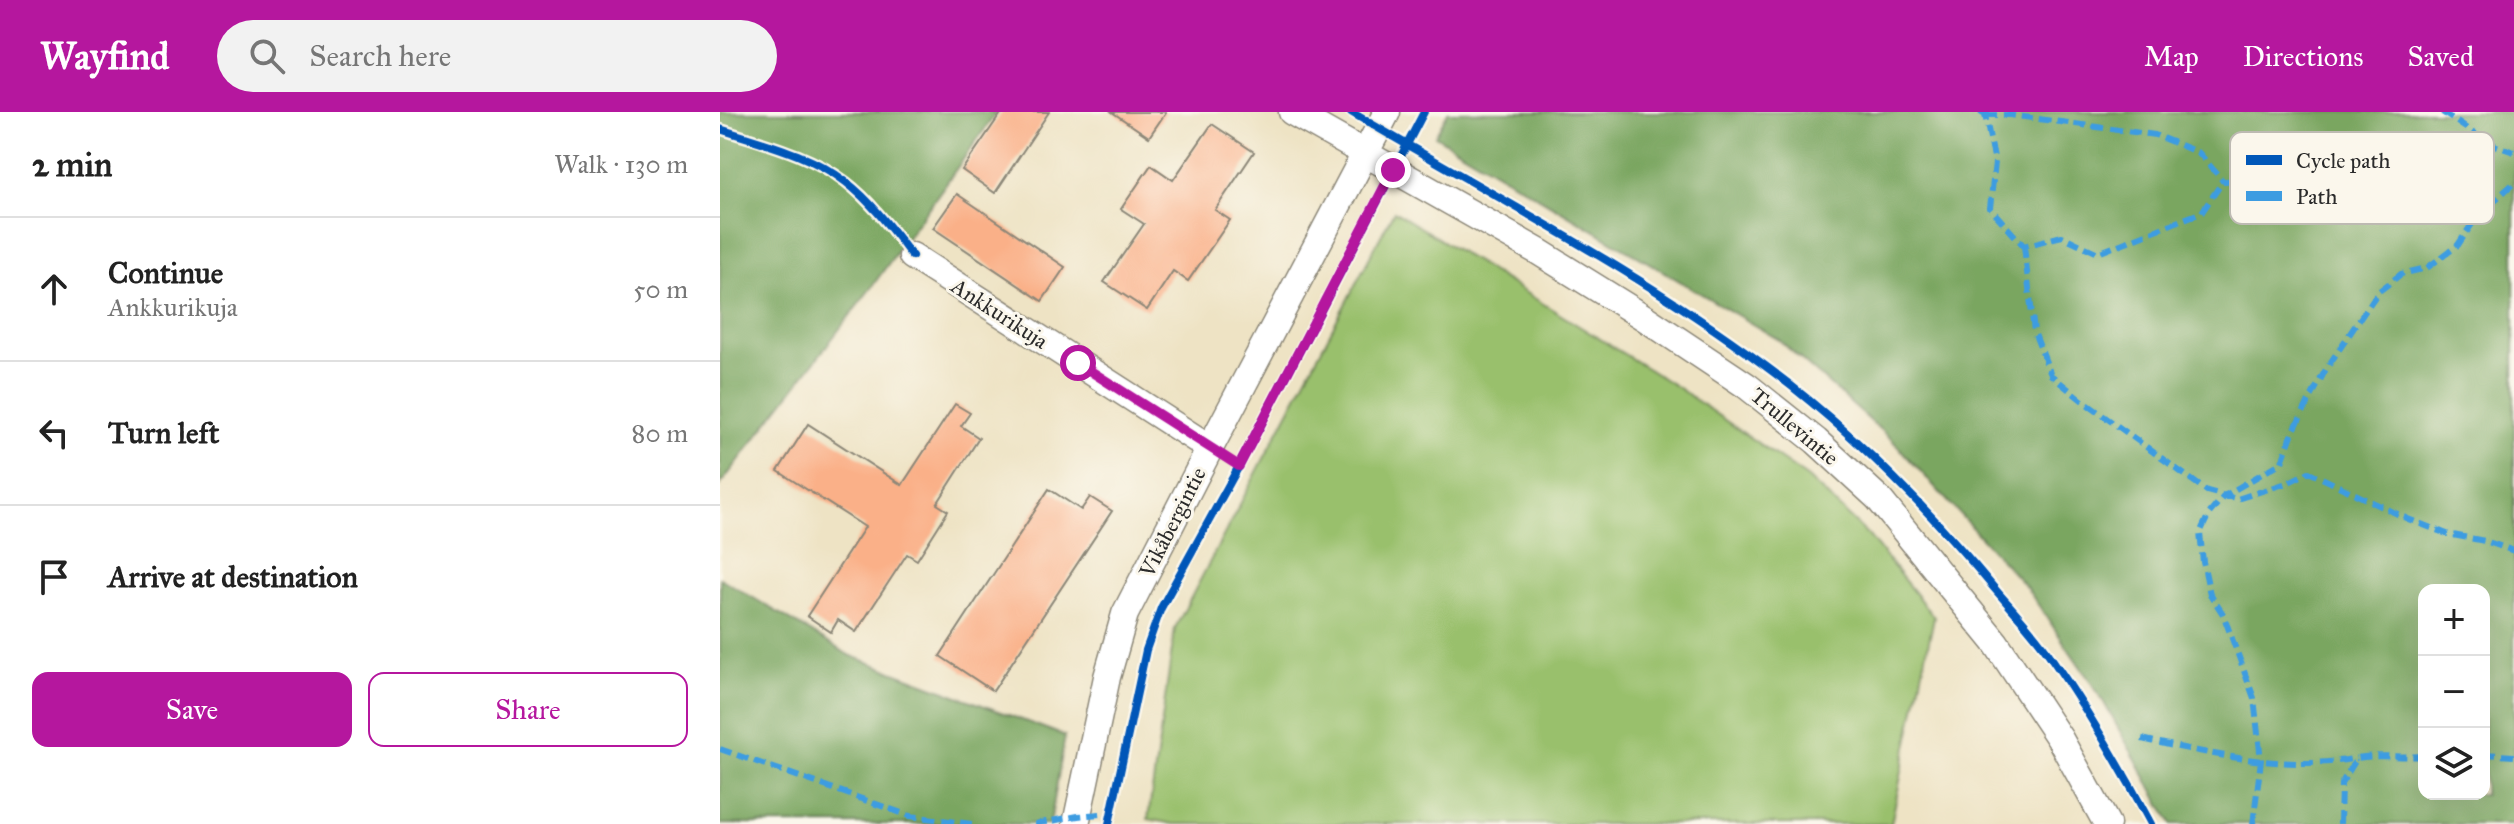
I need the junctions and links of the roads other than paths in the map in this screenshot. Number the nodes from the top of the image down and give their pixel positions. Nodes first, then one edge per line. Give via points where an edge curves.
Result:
1 (1292, 112) edge
2 (1387, 112) edge
3 (1366, 153) junction
4 (912, 256) dead end
5 (1210, 448) junction
6 (1076, 824) edge
7 (2107, 824) edge

1 - 3 street, Trullevintie
2 - 3 street, Vikåbergintie
3 - 5 street, Vikåbergintie
3 - 7 street, Trullevintie via 1645,318 1747,386 1816,441 1878,498 1996,643 2060,739
4 - 5 street, Ankkurikuja
5 - 6 street, Vikåbergintie via 1125,614

